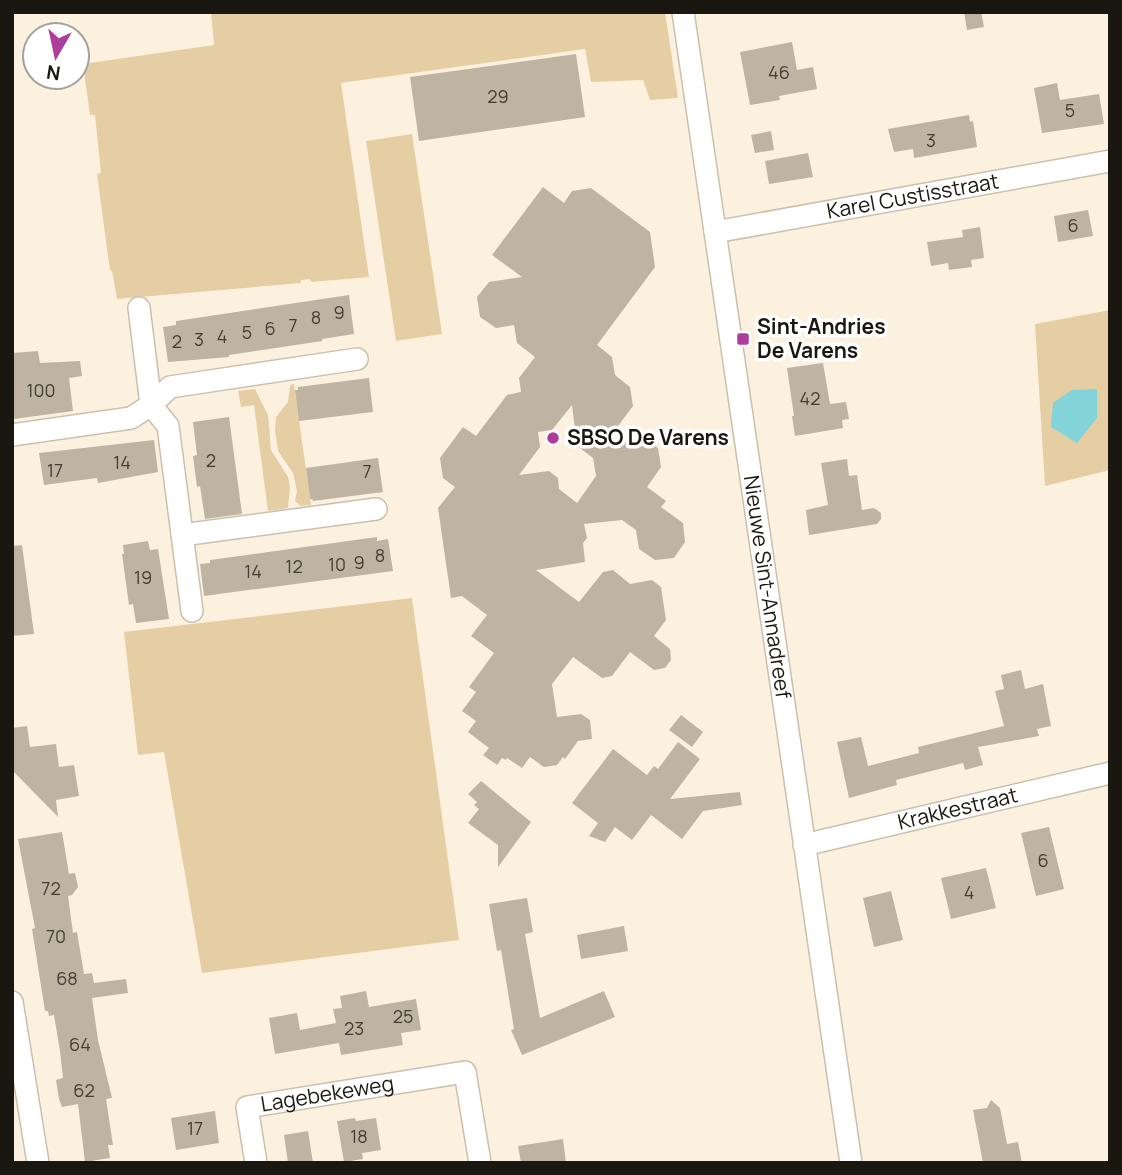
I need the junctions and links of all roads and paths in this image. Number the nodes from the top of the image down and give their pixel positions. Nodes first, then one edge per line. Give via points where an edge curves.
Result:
1 (683, 12) edge
2 (1110, 161) edge
3 (715, 232) junction
4 (139, 308) dead end
5 (356, 359) dead end
6 (150, 405) junction
7 (12, 435) edge
8 (376, 509) dead end
9 (182, 535) junction
10 (192, 611) dead end
11 (1110, 773) edge
12 (804, 845) junction
13 (12, 1002) edge
14 (38, 1163) edge
15 (256, 1163) edge
16 (480, 1163) edge
17 (851, 1163) edge

1 - 3 street, Nieuwe Sint-Annadreef
2 - 3 street, Karel Custisstraat
3 - 12 street, Nieuwe Sint-Annadreef
4 - 6 street
5 - 6 street via 170,387
6 - 7 street via 131,418
6 - 9 street via 168,425
8 - 9 street
9 - 10 street
11 - 12 street, Krakkestraat
12 - 17 street, Nieuwe Sint-Annadreef
13 - 14 street
15 - 16 street, Lagebekeweg via 247,1107 465,1072

